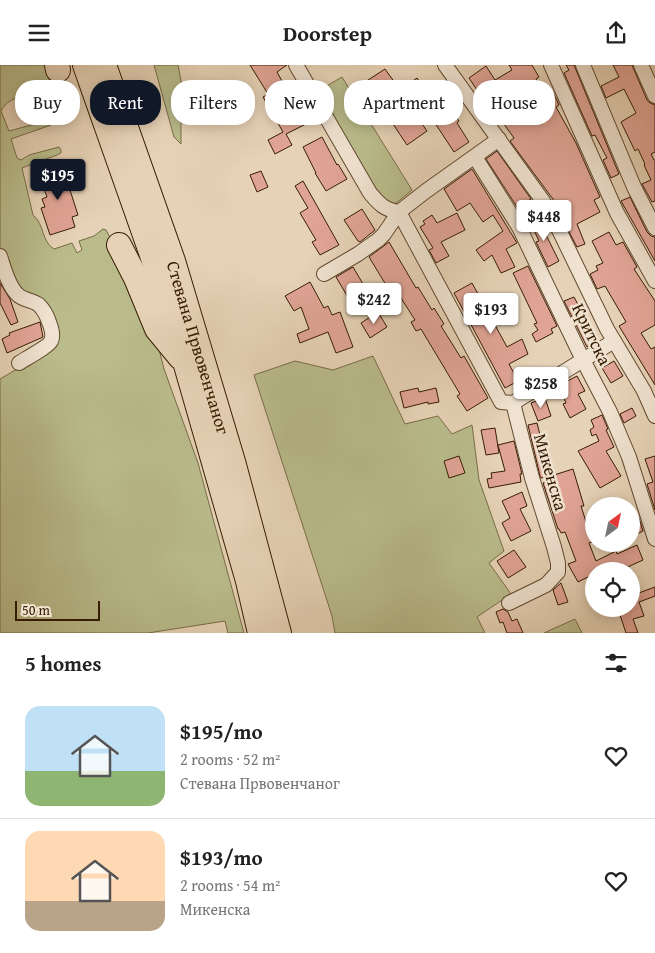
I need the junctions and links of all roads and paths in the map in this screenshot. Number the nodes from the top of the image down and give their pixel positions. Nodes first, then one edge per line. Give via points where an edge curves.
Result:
1 (85, 65) edge
2 (104, 65) edge
3 (296, 65) edge
4 (444, 65) edge
5 (551, 65) edge
6 (583, 65) edge
7 (641, 65) edge
8 (655, 96) edge
9 (498, 139) junction
10 (475, 157) junction
11 (399, 212) junction
12 (655, 228) edge
13 (119, 245) dead end
14 (0, 256) edge
15 (324, 274) dead end
16 (655, 281) edge
17 (614, 341) junction
18 (583, 360) junction
19 (19, 363) dead end
20 (186, 365) junction
21 (513, 403) junction
22 (655, 416) edge
23 (655, 539) edge
24 (509, 603) dead end
25 (260, 633) edge
26 (280, 633) edge

1 - 20 highway, Стевана Првовенчаног via 152,255
2 - 26 highway, Стевана Првовенчаног via 176,270
3 - 11 street via 370,193 384,208
4 - 9 street
5 - 16 street via 617,213
6 - 12 street via 634,187
7 - 8 street
9 - 10 street
9 - 17 street via 543,201
10 - 11 street
10 - 18 street, Критска via 520,227
11 - 15 street via 378,240
11 - 21 street via 497,396 501,402
13 - 20 highway via 157,329
14 - 19 street via 10,284 21,297 39,305 44,311 53,336 50,343
17 - 18 street
17 - 22 street
18 - 21 street
18 - 23 street, Критска via 621,436
20 - 25 highway, Стевана Првовенчаног
21 - 24 street, Микенска via 554,547 558,572 546,585

